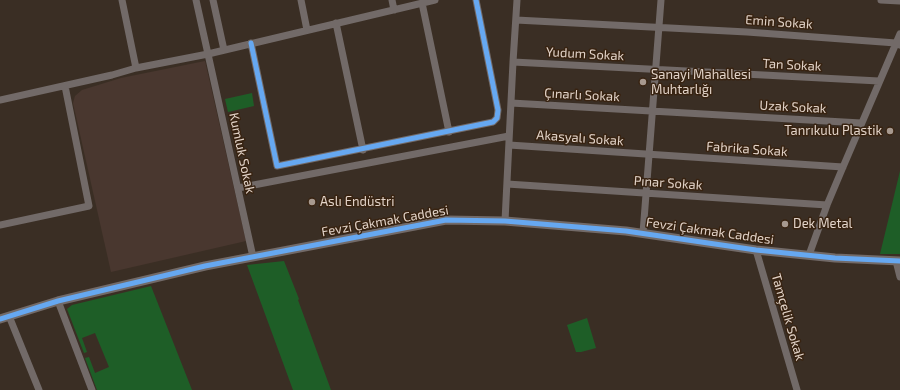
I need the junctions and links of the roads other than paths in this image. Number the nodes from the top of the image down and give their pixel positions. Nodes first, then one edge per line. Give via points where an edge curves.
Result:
1 (122, 0) edge
2 (196, 0) edge
3 (214, 0) edge
4 (301, 0) edge
5 (392, 0) edge
6 (435, 0) edge
7 (476, 0) edge
8 (517, 0) edge
9 (661, 0) edge
10 (881, 0) edge
11 (900, 1) edge
12 (422, 3) junction
13 (394, 10) junction
14 (516, 20) junction
15 (336, 23) junction
16 (659, 28) junction
17 (307, 30) junction
18 (900, 34) edge
19 (251, 43) junction
20 (898, 44) edge
21 (224, 50) junction
22 (208, 54) junction
23 (513, 62) junction
24 (136, 68) junction
25 (656, 70) junction
26 (879, 81) junction
27 (65, 86) junction
28 (0, 100) edge
29 (511, 103) junction
30 (652, 112) junction
31 (861, 123) junction
32 (449, 132) junction
33 (509, 136) junction
34 (509, 145) junction
35 (363, 150) junction
36 (649, 155) junction
37 (843, 166) junction
38 (507, 184) junction
39 (238, 188) junction
40 (646, 194) junction
41 (827, 205) junction
42 (505, 221) junction
43 (0, 225) edge
44 (643, 233) junction
45 (756, 250) junction
46 (809, 255) junction
47 (253, 257) junction
48 (898, 261) edge
49 (900, 277) edge
50 (58, 302) junction
51 (9, 316) junction
52 (0, 319) edge
53 (39, 390) edge
54 (92, 390) edge
55 (797, 390) edge

1 - 24 street
2 - 22 street, Kumluk Sokak
3 - 21 street
4 - 17 street
5 - 13 street
6 - 12 street
7 - 32 street via 498,114 496,120 490,124
8 - 14 street
9 - 16 street
10 - 11 street
12 - 13 street
12 - 32 street
13 - 15 street
14 - 16 street, Emin Sokak
14 - 23 street
15 - 17 street
15 - 35 street
16 - 20 street, Emin Sokak
16 - 25 street
17 - 19 street
18 - 20 street
19 - 21 street
19 - 35 street via 277,166
20 - 26 street
21 - 22 street
22 - 24 street
22 - 39 street, Kumluk Sokak
23 - 25 street, Yudum Sokak
23 - 29 street
24 - 27 street
25 - 26 street, Tan Sokak
25 - 30 street
26 - 31 street
27 - 28 street
27 - 43 street via 89,206
29 - 30 street, Çınarlı Sokak
29 - 33 street
30 - 31 street, Uzak Sokak
30 - 36 street
31 - 37 street
32 - 35 street
33 - 34 street
33 - 39 street
34 - 36 street, Akasyalı Sokak
34 - 38 street
36 - 37 street, Fabrika Sokak
36 - 40 street
37 - 41 street
38 - 40 street, Pınar Sokak
38 - 42 street
39 - 47 street, Kumluk Sokak
40 - 41 street, Pınar Sokak
40 - 44 street
41 - 46 street
42 - 44 street, Fevzi Çakmak Caddesi
42 - 47 street, Fevzi Çakmak Caddesi via 446,220
44 - 45 street, Fevzi Çakmak Caddesi
45 - 46 street, Fevzi Çakmak Caddesi
45 - 55 street, Tamçelik Sokak
46 - 48 street, Fevzi Çakmak Caddesi
47 - 50 street, Fevzi Çakmak Caddesi via 157,277
48 - 49 street
50 - 51 street, Fevzi Çakmak Caddesi
50 - 54 street
51 - 52 street, Fevzi Çakmak Caddesi
51 - 53 street

